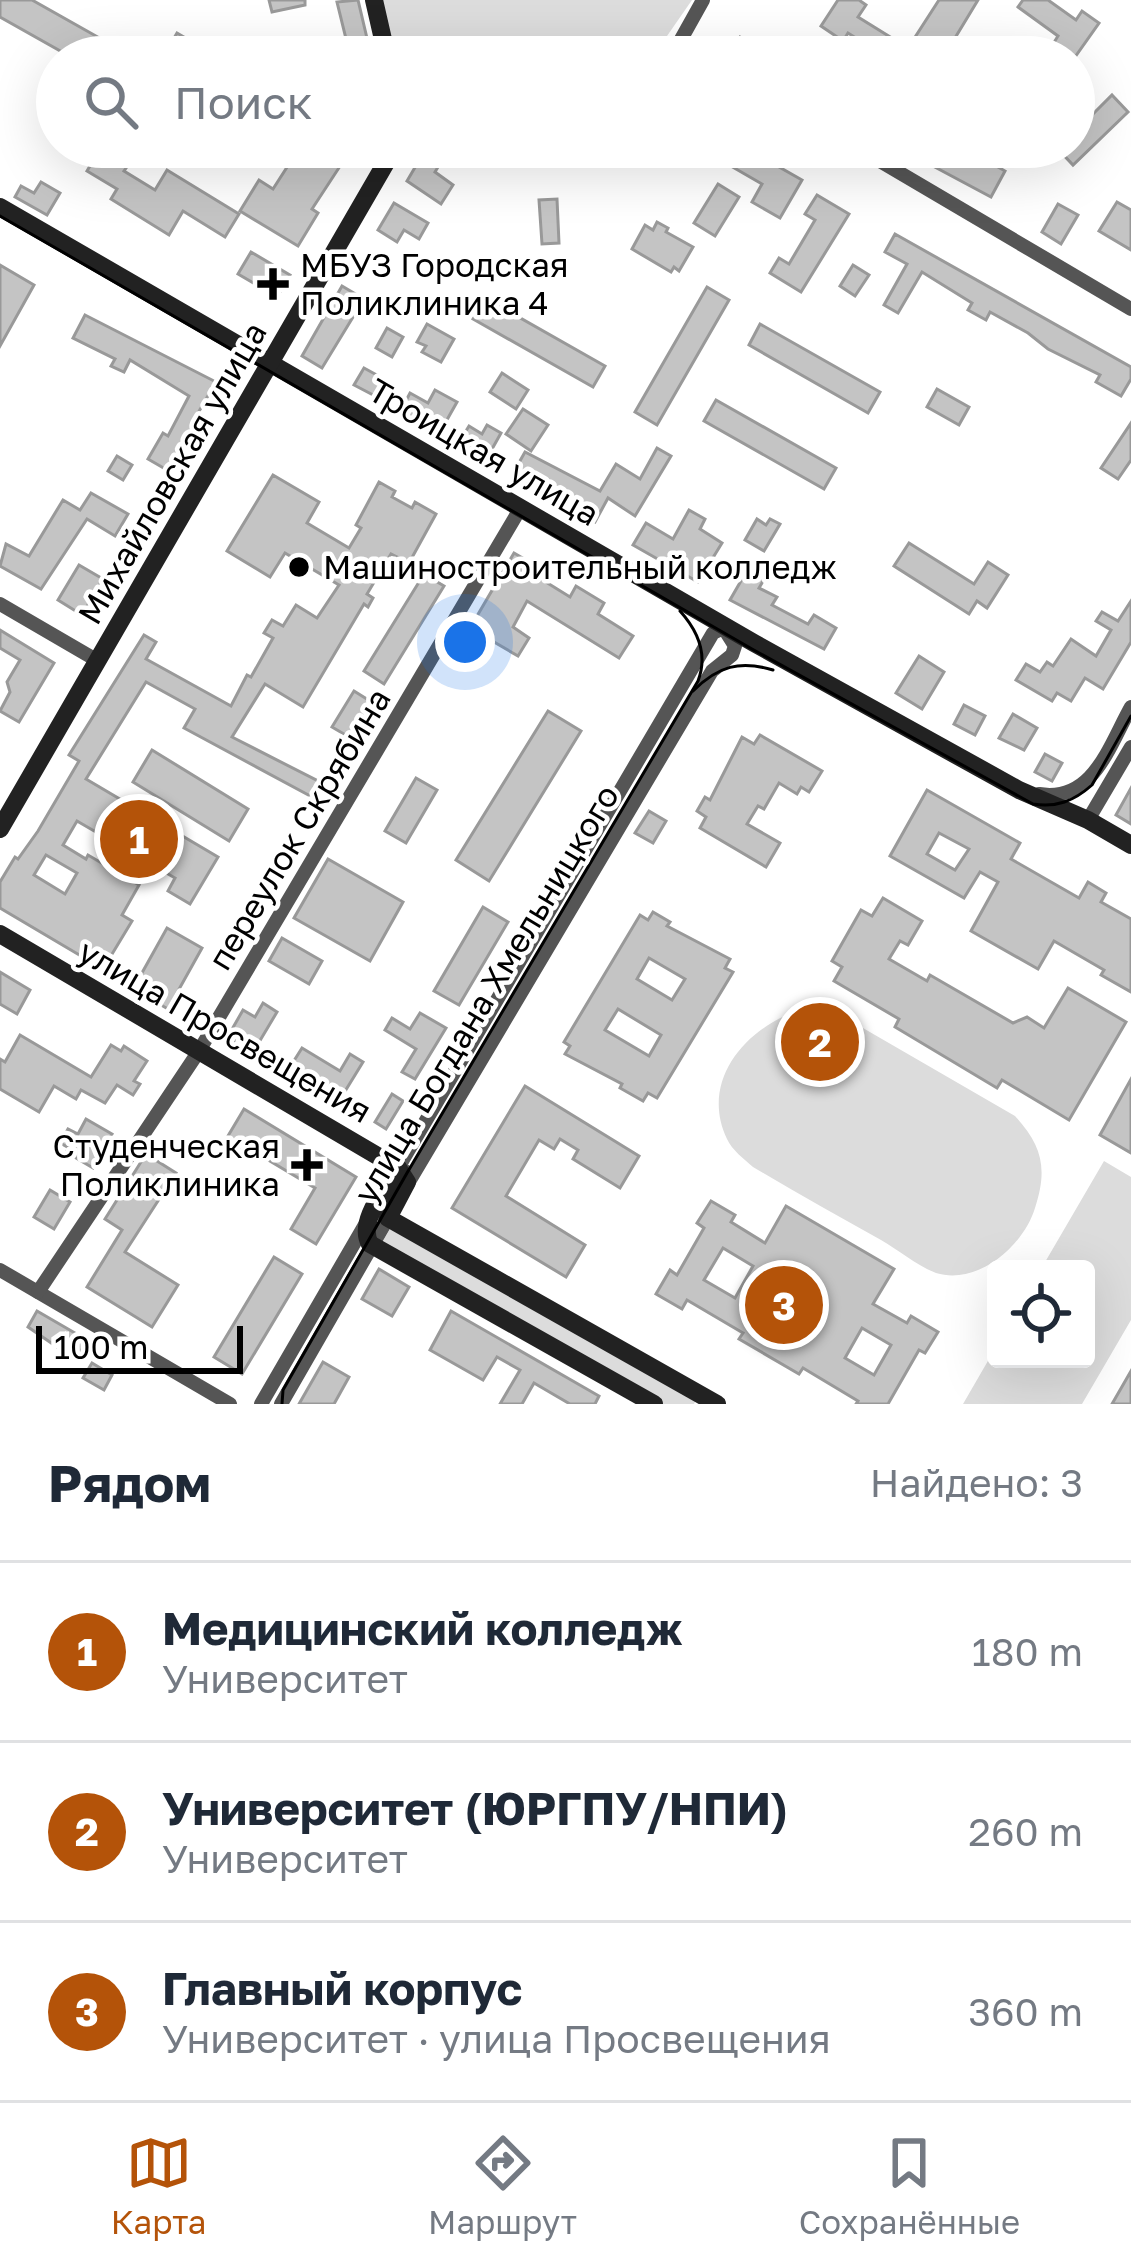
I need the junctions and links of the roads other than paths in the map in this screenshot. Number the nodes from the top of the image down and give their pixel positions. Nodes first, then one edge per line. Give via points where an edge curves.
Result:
1 (374, 0) edge
2 (703, 0) edge
3 (382, 36) edge
4 (683, 36) edge
5 (383, 168) edge
6 (892, 168) edge
7 (0, 207) edge
8 (1131, 309) edge
9 (272, 362) junction
10 (520, 509) junction
11 (0, 604) edge
12 (724, 630) junction
13 (98, 661) junction
14 (1131, 707) edge
15 (1131, 747) edge
16 (1019, 790) junction
17 (1088, 820) junction
18 (0, 829) edge
19 (1131, 844) edge
20 (0, 934) edge
21 (199, 1051) junction
22 (405, 1178) junction
23 (376, 1217) junction
24 (373, 1246) junction
25 (0, 1270) edge
26 (38, 1292) junction
27 (230, 1404) edge
28 (260, 1404) edge
29 (280, 1404) edge
30 (654, 1404) edge
31 (717, 1404) edge

1 - 3 street
2 - 4 street
5 - 9 street, Михайловская улица
6 - 8 street
7 - 9 street, Троицкая улица
9 - 10 street, Троицкая улица
9 - 13 street, Михайловская улица
10 - 12 street, Троицкая улица
10 - 21 street, переулок Скрябина
11 - 13 street
12 - 16 street, Троицкая улица
12 - 22 street, улица Богдана Хмельницкого
12 - 22 street, улица Богдана Хмельницкого via 732,656 712,671
13 - 18 street, Михайловская улица
14 - 16 street via 1089,782 1055,797
15 - 17 street
16 - 17 street, Троицкая улица
17 - 19 street, Троицкая улица
20 - 21 street, улица Просвещения
21 - 22 street, улица Просвещения
21 - 26 street, переулок Скрябина
22 - 23 street, улица Богдана Хмельницкого
23 - 24 street via 365,1237
23 - 28 street, улица Богдана Хмельницкого
23 - 31 street
24 - 29 street, улица Богдана Хмельницкого
24 - 30 street
25 - 26 street
26 - 27 street

